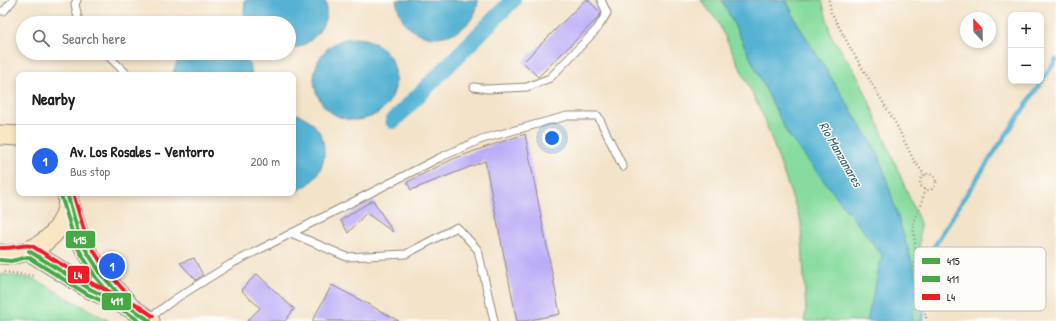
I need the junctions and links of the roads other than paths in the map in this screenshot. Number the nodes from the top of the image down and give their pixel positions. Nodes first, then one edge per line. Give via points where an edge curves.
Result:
1 (13, 0) edge
2 (77, 0) edge
3 (601, 0) edge
4 (0, 11) edge
5 (78, 16) edge
6 (112, 60) edge
7 (125, 72) edge
8 (474, 87) dead end
9 (623, 167) dead end
10 (68, 196) edge
11 (291, 233) junction
12 (29, 251) junction
13 (0, 254) edge
14 (132, 308) junction
15 (148, 321) edge
16 (494, 321) edge

1 - 4 lane via 4,11
2 - 5 lane via 75,4
3 - 8 lane via 607,14 597,29 550,78 527,87
6 - 7 lane
9 - 11 lane via 598,116 567,116 482,139 453,151
10 - 12 street via 64,215 56,230 44,243
10 - 14 street via 81,242 101,274
11 - 15 lane via 231,264 175,299
11 - 16 lane via 347,258 406,254 457,227 478,250
12 - 13 street via 10,255
12 - 14 street via 90,290
14 - 15 street

